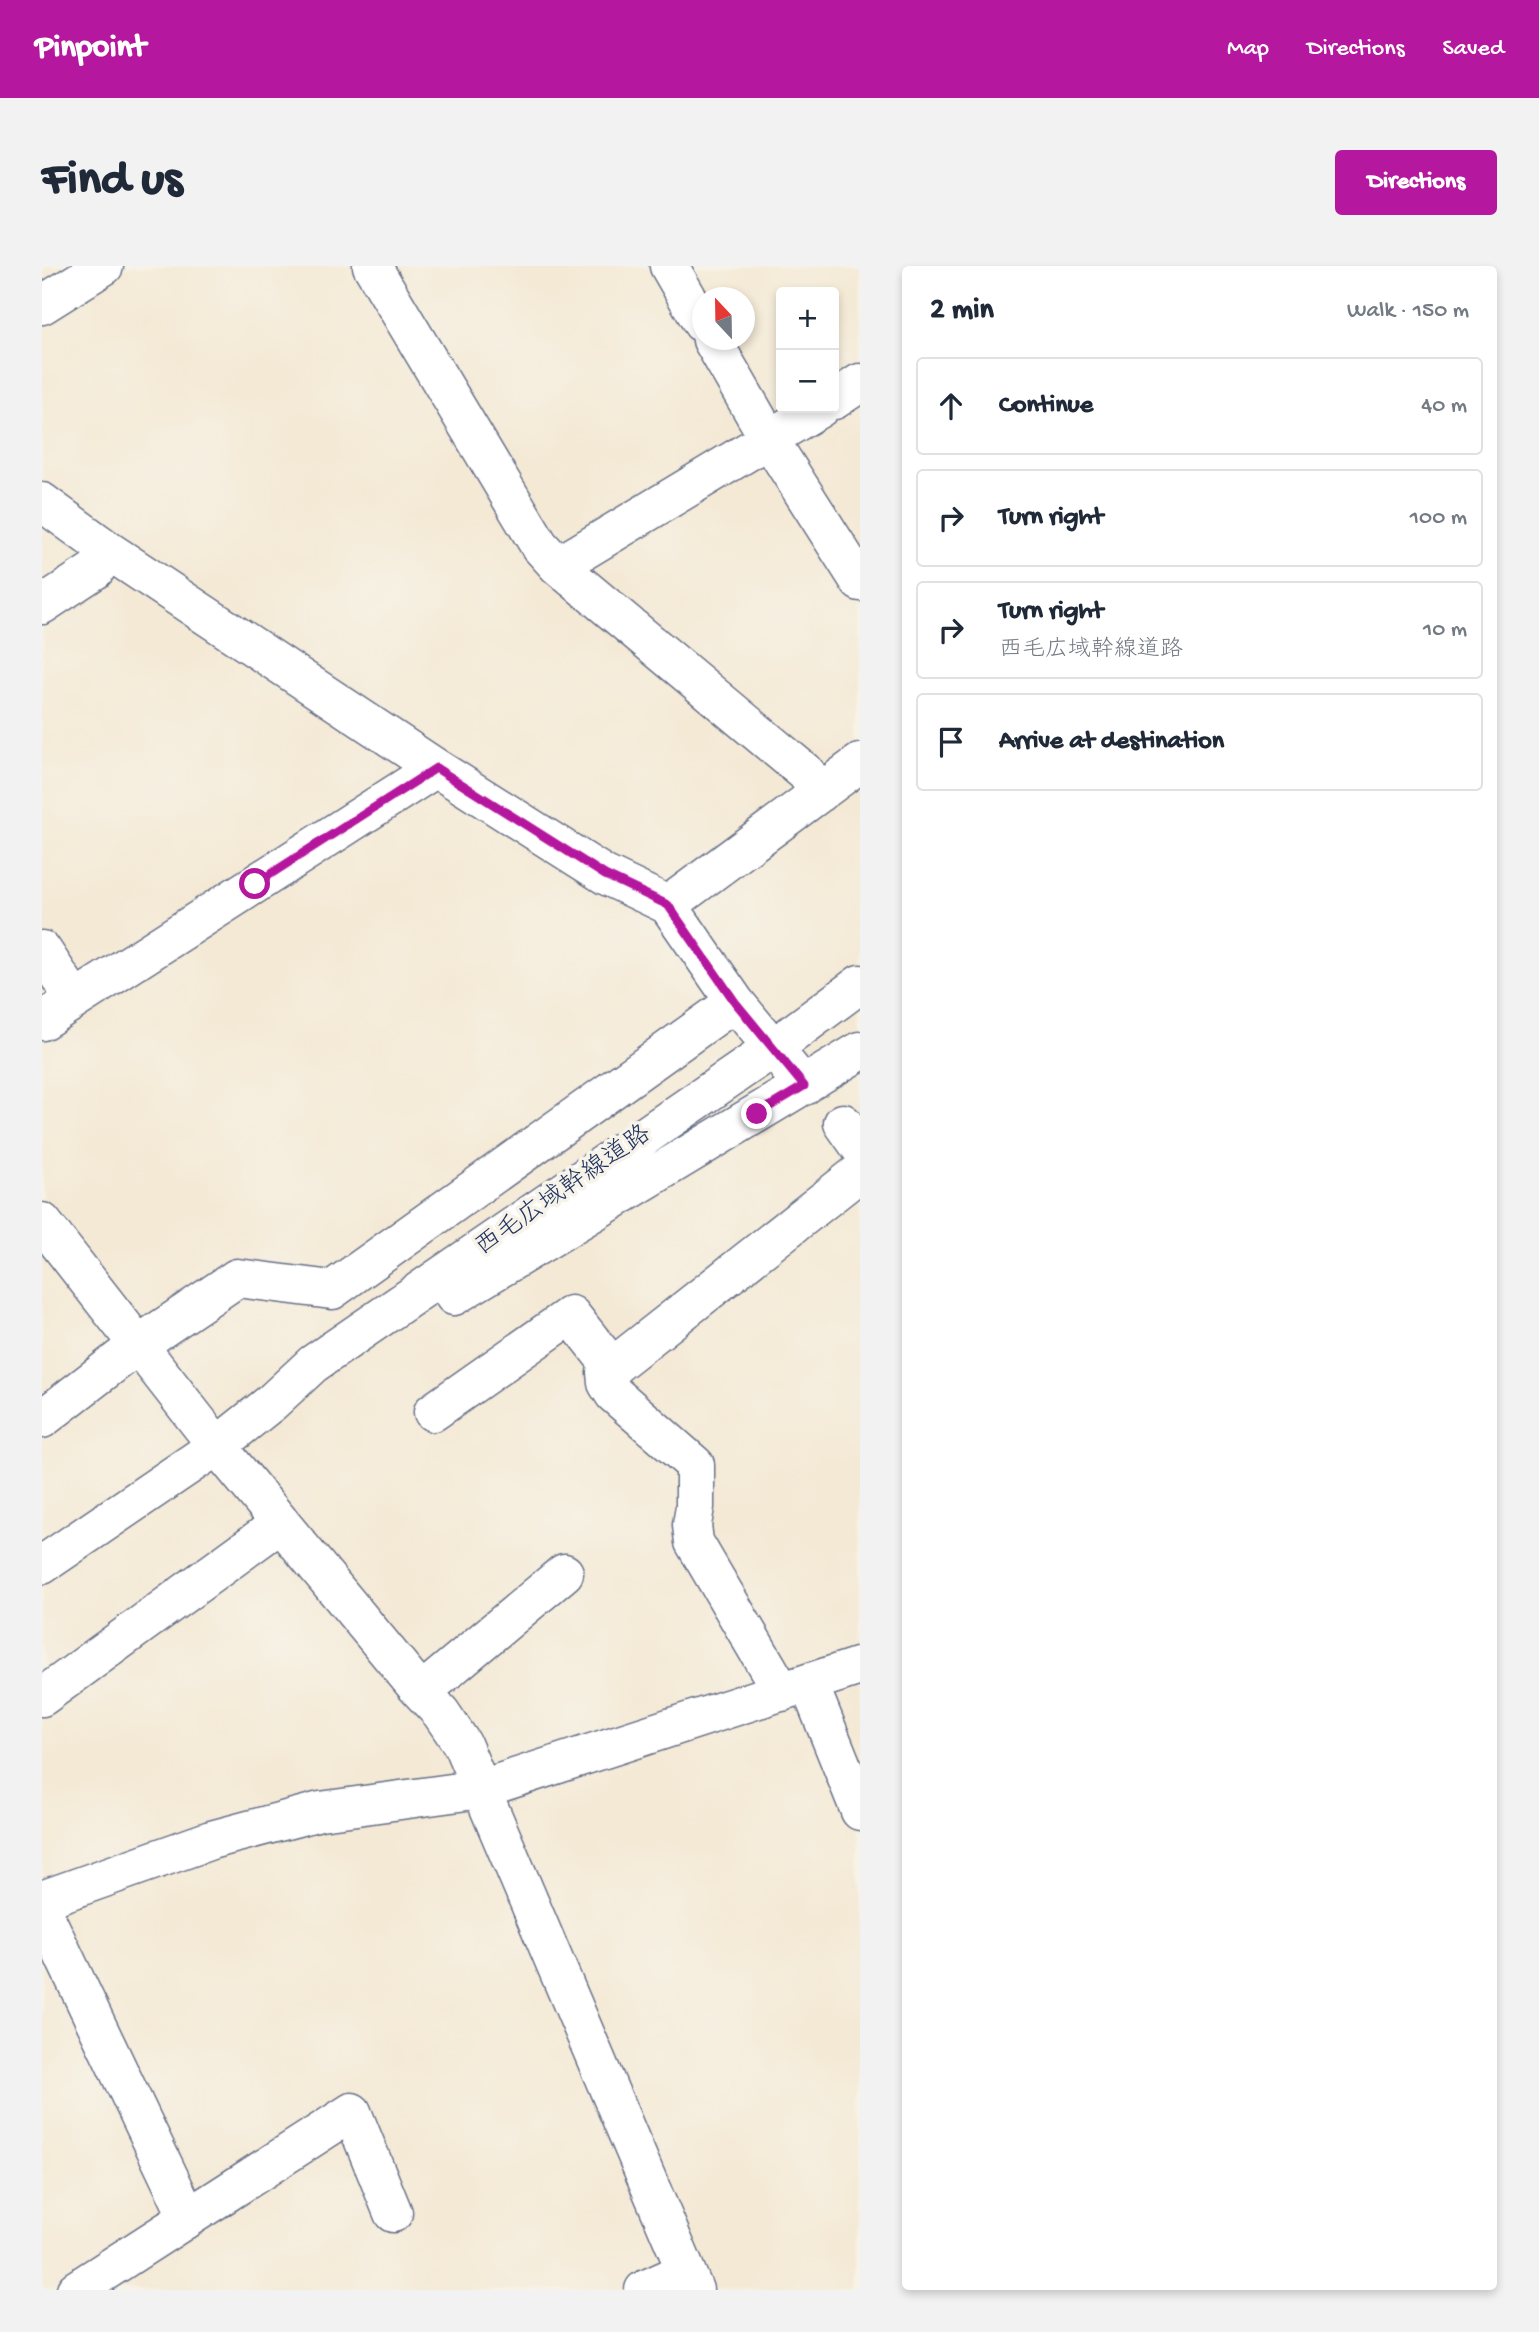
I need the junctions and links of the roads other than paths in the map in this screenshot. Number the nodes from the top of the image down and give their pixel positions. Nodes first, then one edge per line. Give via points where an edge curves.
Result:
1 (104, 266) edge
2 (372, 266) edge
3 (669, 266) edge
4 (42, 305) edge
5 (692, 306) edge
6 (718, 350) edge
7 (860, 383) edge
8 (839, 397) edge
9 (812, 413) edge
10 (769, 439) junction
11 (42, 502) edge
12 (109, 551) junction
13 (558, 566) junction
14 (860, 582) edge
15 (42, 605) edge
16 (860, 763) edge
17 (436, 768) junction
18 (820, 793) junction
19 (668, 905) junction
20 (42, 950) edge
21 (860, 984) edge
22 (75, 1000) junction
23 (735, 1002) junction
24 (42, 1021) edge
25 (772, 1049) junction
26 (860, 1051) edge
27 (804, 1086) junction
28 (860, 1172) edge
29 (42, 1222) edge
30 (138, 1345) junction
31 (612, 1367) junction
32 (271, 1403) junction
33 (433, 1412) dead end
34 (42, 1419) edge
35 (217, 1446) junction
36 (281, 1522) junction
37 (42, 1565) edge
38 (564, 1573) dead end
39 (860, 1666) edge
40 (795, 1688) junction
41 (422, 1692) junction
42 (42, 1697) edge
43 (481, 1789) junction
44 (860, 1811) edge
45 (42, 1900) edge
46 (42, 1910) edge
47 (393, 2213) dead end
48 (188, 2217) junction
49 (690, 2281) edge
50 (76, 2290) edge
51 (644, 2290) edge

1 - 4 street
2 - 13 street via 539,545
3 - 5 street
6 - 10 street
7 - 8 street
9 - 10 street
10 - 13 street
10 - 14 street
11 - 12 street
12 - 15 street via 95,570
12 - 17 street
13 - 18 street via 806,774
16 - 18 street
17 - 19 street via 605,875
17 - 22 street
18 - 19 street
19 - 23 street
20 - 22 street
21 - 25 street, 西毛広域幹線道路
22 - 24 street
23 - 25 street
23 - 30 street via 332,1290 237,1278
25 - 27 street
25 - 32 street, 西毛広域幹線道路 via 313,1364
26 - 27 street, 西毛広域幹線道路
27 - 32 street, 西毛広域幹線道路
28 - 31 street
29 - 30 street
30 - 34 street
30 - 35 street
31 - 33 street via 571,1315
31 - 40 street via 606,1372 614,1394 695,1465 694,1542
32 - 35 street, 西毛広域幹線道路
35 - 36 street
35 - 37 street, 西毛広域幹線道路
36 - 41 street
36 - 42 street
38 - 41 street
39 - 40 street
40 - 43 street
40 - 44 street
41 - 43 street via 462,1744
43 - 45 street via 320,1811 211,1840
43 - 49 street
46 - 48 street
47 - 48 street via 352,2112
48 - 50 street
49 - 51 street

